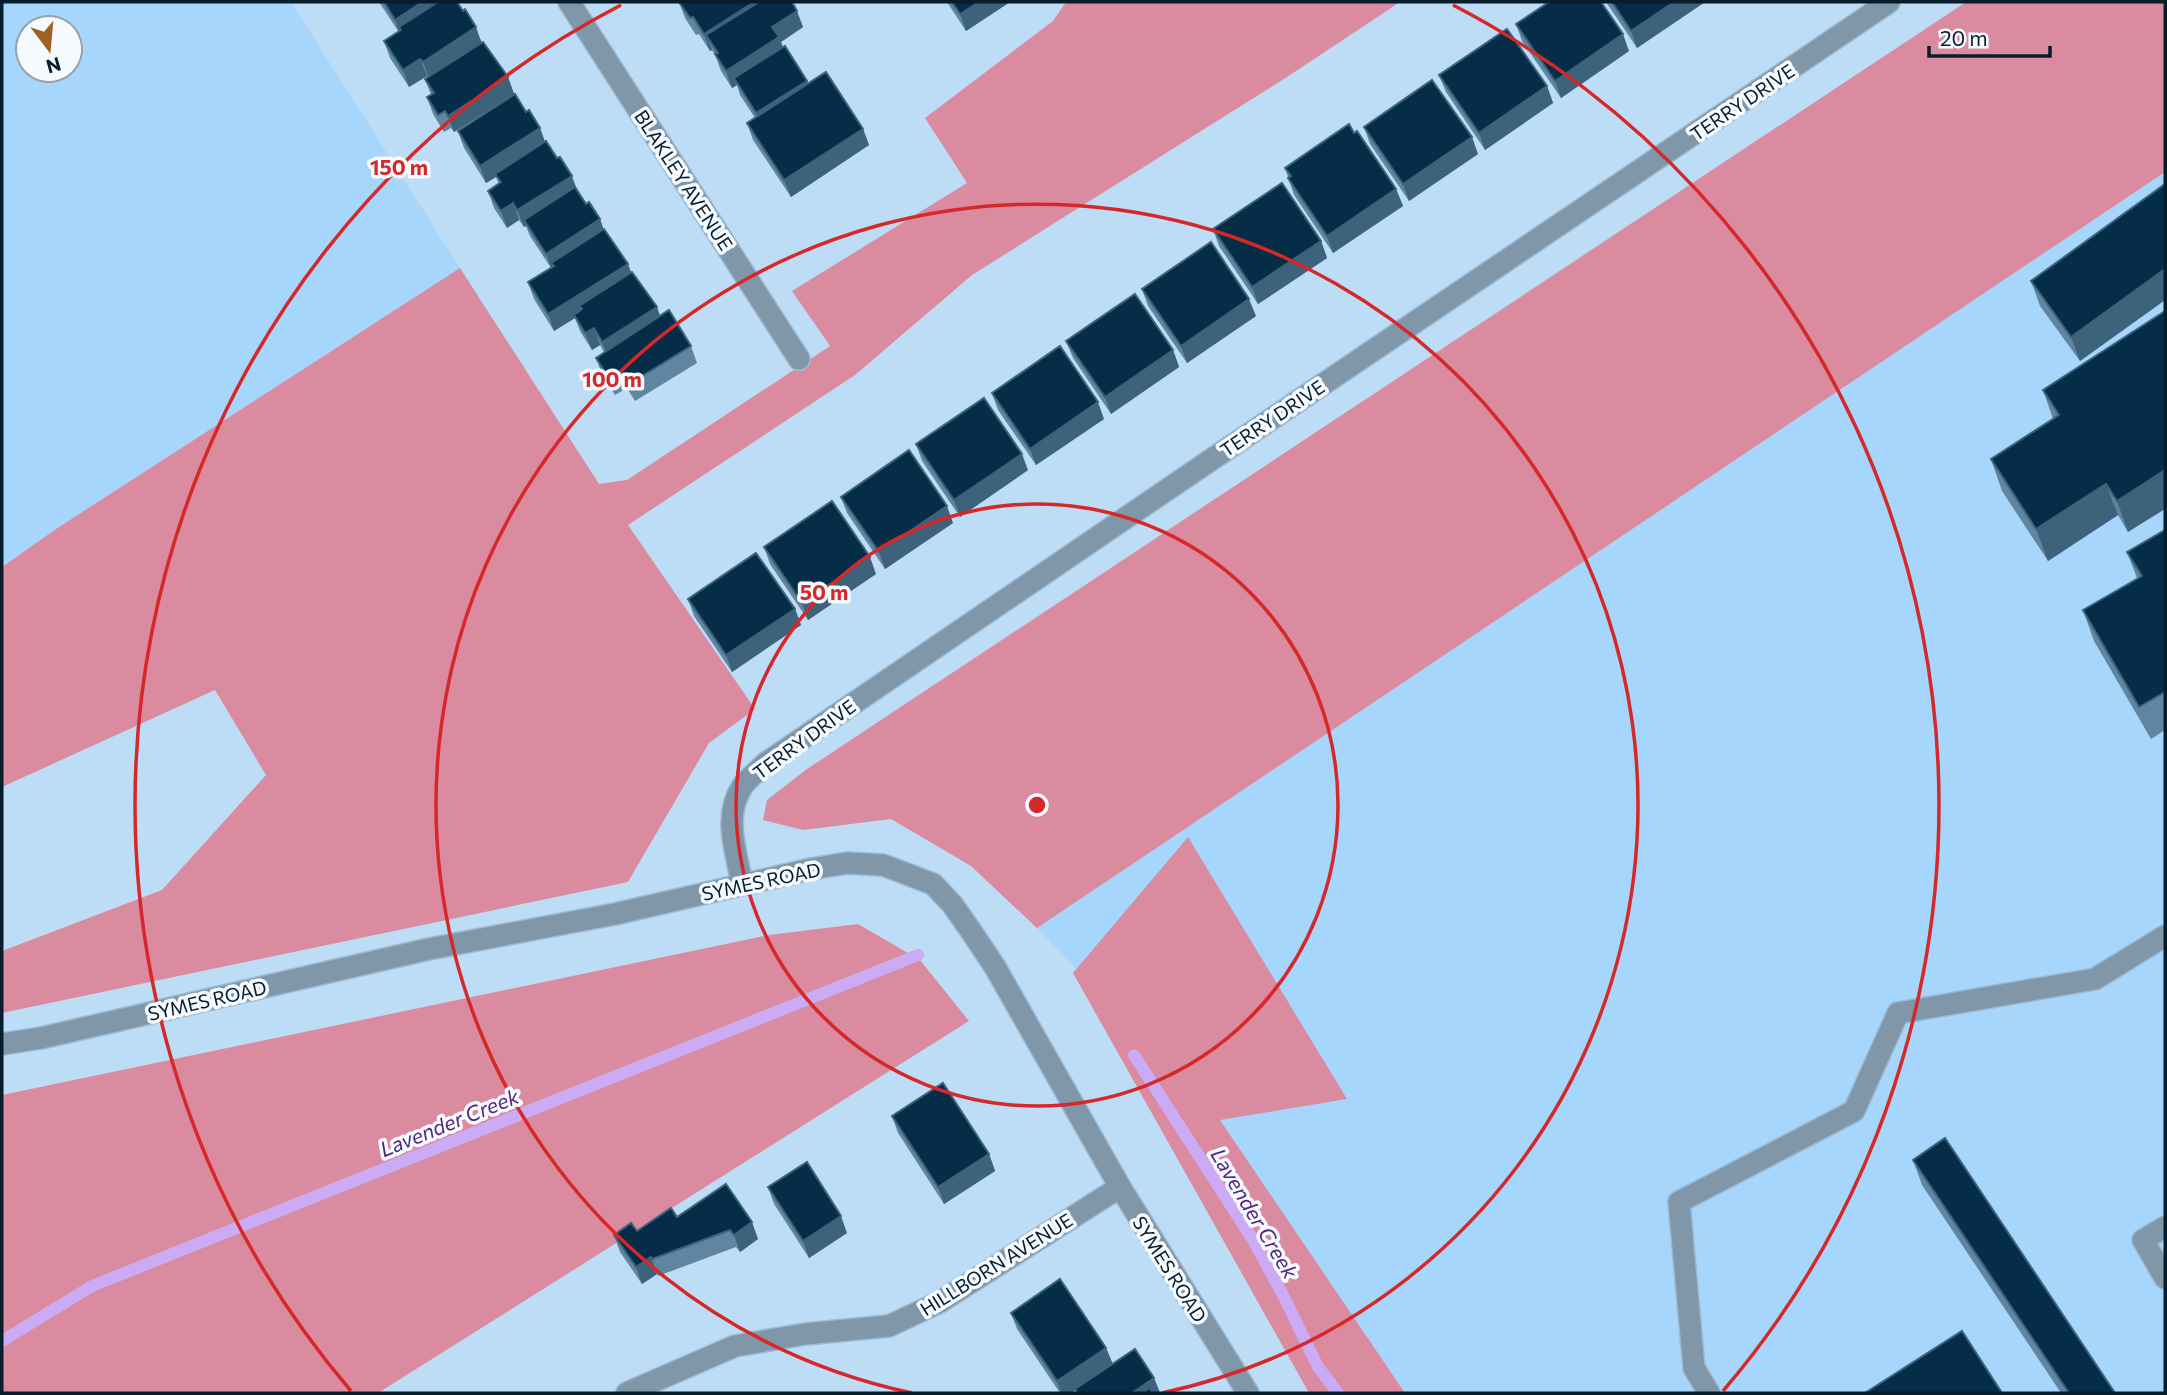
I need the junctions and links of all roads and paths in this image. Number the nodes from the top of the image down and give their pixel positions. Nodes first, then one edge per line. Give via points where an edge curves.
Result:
1 (569, 2) edge
2 (1889, 2) edge
3 (799, 359) dead end
4 (743, 883) junction
5 (2165, 936) edge
6 (2, 1044) edge
7 (1120, 1187) junction
8 (2165, 1227) edge
9 (2165, 1278) edge
10 (627, 1393) edge
11 (1248, 1393) edge
12 (1709, 1393) edge

1 - 3 street, BLAKLEY AVENUE
2 - 4 street, TERRY DRIVE via 766,763 742,786 732,812
4 - 6 street, SYMES ROAD
4 - 7 street, SYMES ROAD via 847,863 883,865 933,884 995,967
5 - 12 street via 2095,979 1898,1013 1854,1111 1679,1202 1694,1368
7 - 10 street, HILLBORN AVENUE via 940,1302 889,1326 735,1346
7 - 11 street, SYMES ROAD
8 - 9 street via 2143,1240

